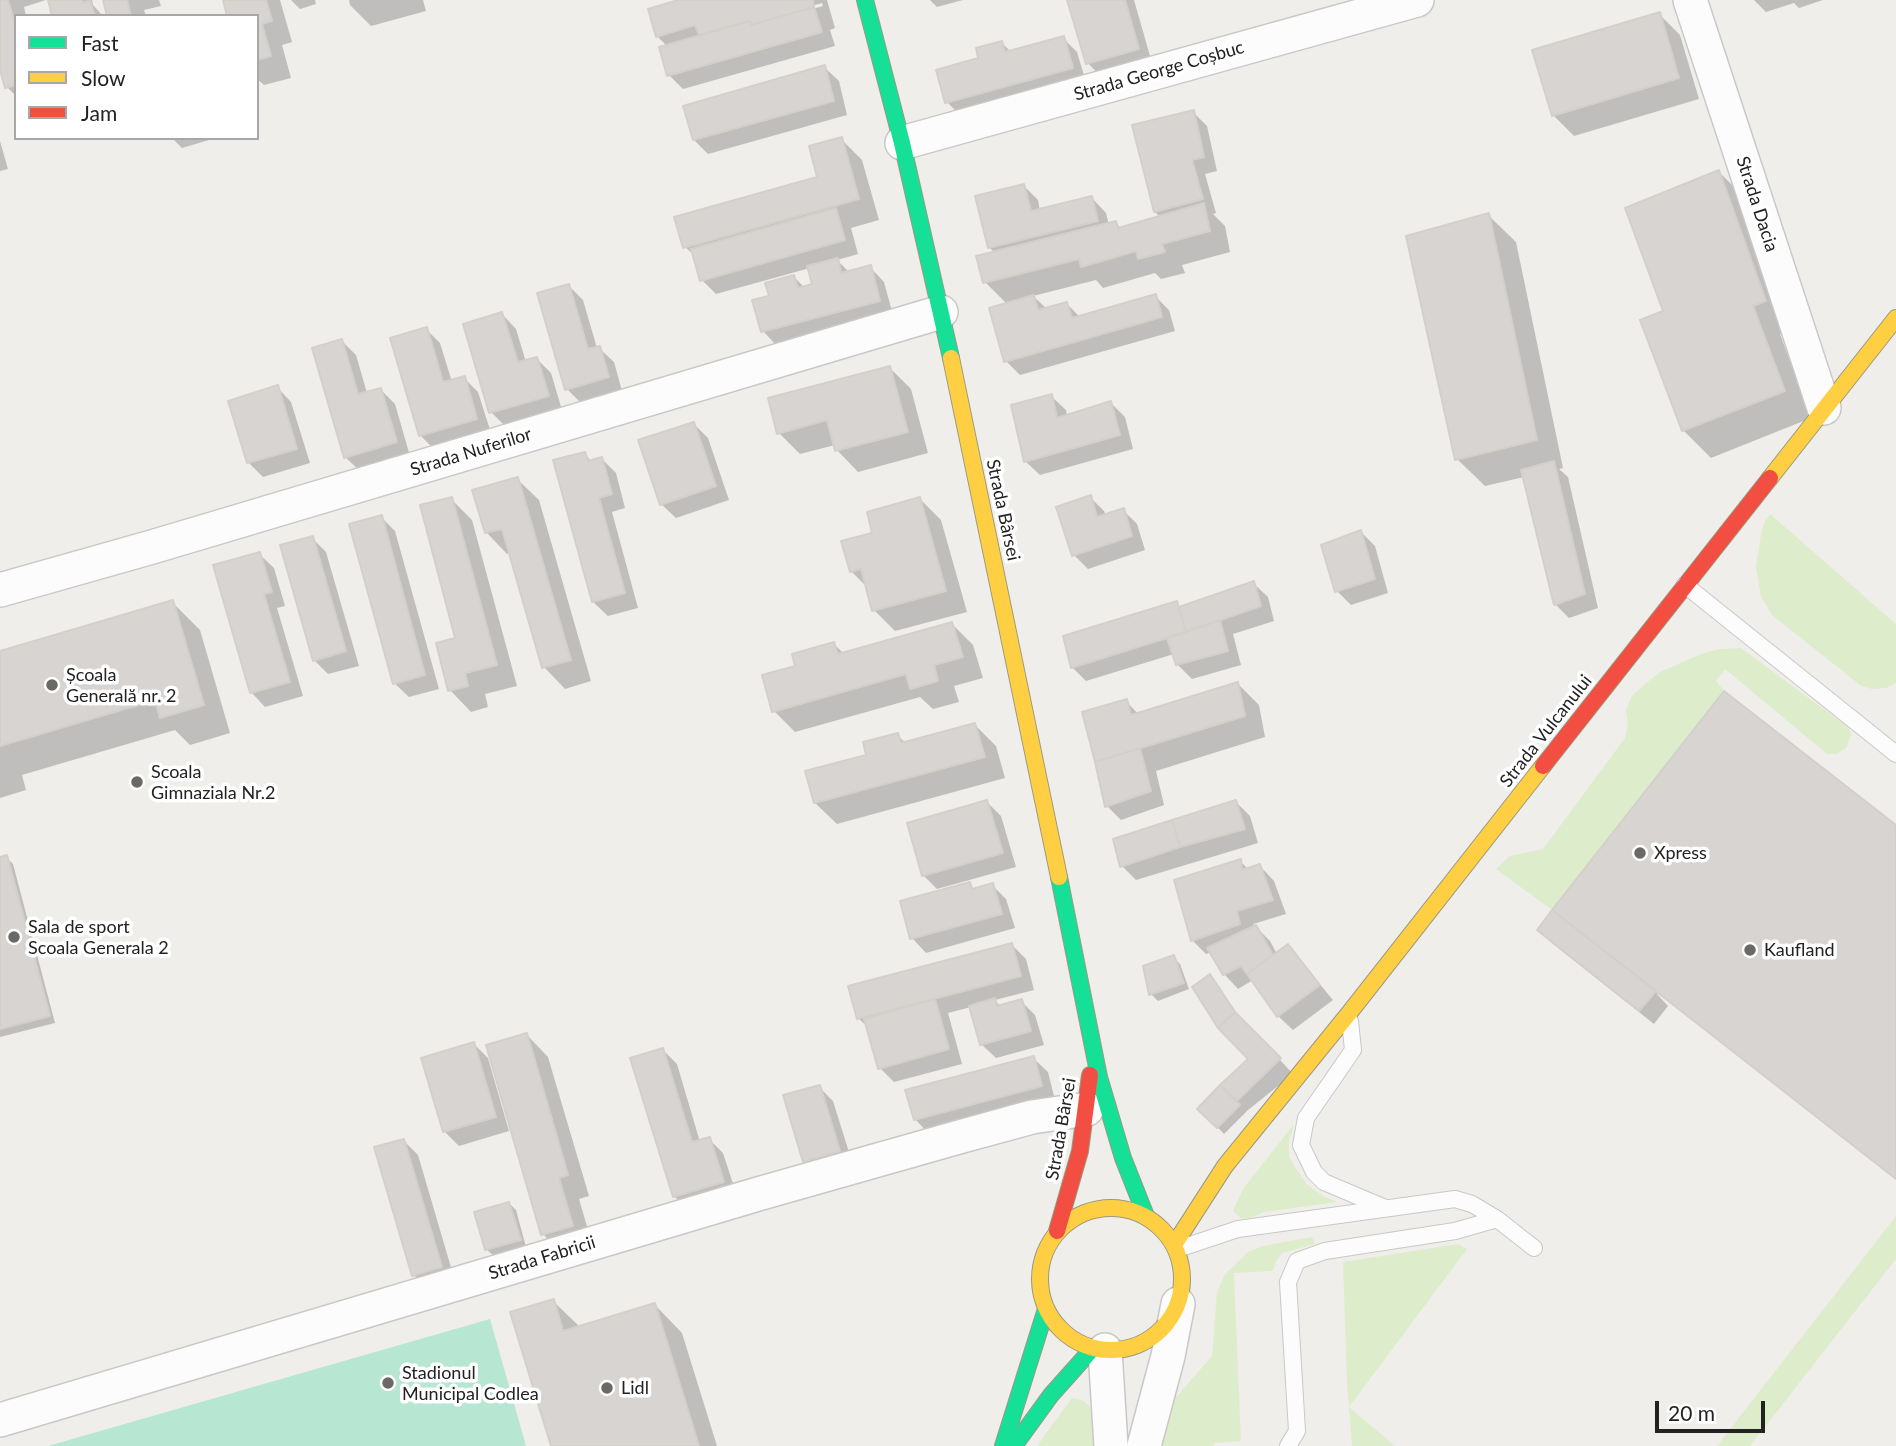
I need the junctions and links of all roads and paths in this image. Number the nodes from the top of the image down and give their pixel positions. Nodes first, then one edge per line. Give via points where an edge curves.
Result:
1 (865, 0) edge
2 (1417, 0) edge
3 (1690, 0) edge
4 (902, 143) junction
5 (941, 312) junction
6 (1896, 318) edge
7 (1824, 408) junction
8 (1685, 585) junction
9 (0, 590) edge
10 (1896, 754) edge
11 (1350, 1012) junction
12 (1089, 1031) junction
13 (1087, 1109) junction
14 (1225, 1166) junction
15 (1187, 1198) dead end
16 (1385, 1208) junction
17 (1170, 1211) dead end
18 (1497, 1219) junction
19 (1151, 1220) junction
20 (1057, 1231) junction
21 (1175, 1247) junction
22 (1534, 1248) dead end
23 (1178, 1304) junction
24 (1046, 1309) junction
25 (1099, 1349) junction
26 (0, 1420) edge
27 (1003, 1446) edge
28 (1014, 1446) edge
29 (1111, 1446) edge
30 (1144, 1446) edge
31 (1288, 1446) edge

1 - 4 main road, Strada Bârsei
2 - 4 street, Strada George Coșbuc
3 - 7 street, Strada Dacia
4 - 5 main road, Strada Bârsei
5 - 9 street, Strada Nuferilor
5 - 12 main road, Strada Bârsei
6 - 7 main road, Strada Vulcanului
7 - 8 main road, Strada Vulcanului
8 - 10 lane
8 - 11 main road, Strada Vulcanului
11 - 14 main road, Strada Vulcanului
11 - 16 lane via 1353,1050 1306,1118 1301,1145 1324,1182
12 - 13 main road, Strada Bârsei
12 - 19 main road, Strada Bârsei via 1123,1158
13 - 20 main road, Strada Bârsei via 1075,1174
13 - 26 street, Strada Fabricii via 1042,1115 744,1198
14 - 15 main road, Strada Vulcanului
14 - 21 main road, Strada Vulcanului
16 - 18 lane via 1455,1199
16 - 21 lane via 1238,1229
17 - 19 main road
18 - 22 lane
18 - 31 lane via 1455,1231 1325,1251 1297,1261 1288,1282 1297,1431
19 - 20 main road via 1123,1208 1099,1208 1075,1216
19 - 21 main road
20 - 24 main road via 1040,1268
21 - 23 main road via 1182,1272
23 - 25 main road via 1159,1332 1143,1343 1125,1349
23 - 30 street
24 - 25 main road via 1074,1339
24 - 27 main road
25 - 28 main road via 1051,1395
25 - 29 street

